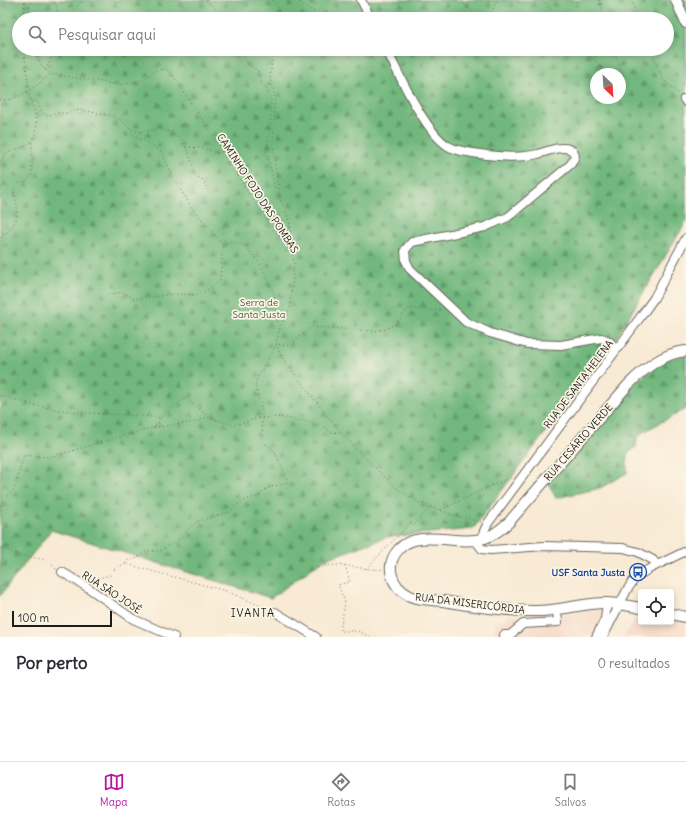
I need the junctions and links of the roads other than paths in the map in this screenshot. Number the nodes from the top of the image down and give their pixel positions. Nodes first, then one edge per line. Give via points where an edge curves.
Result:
1 (361, 0) edge
2 (676, 0) edge
3 (367, 12) edge
4 (686, 23) edge
5 (390, 56) edge
6 (686, 238) edge
7 (615, 351) junction
8 (686, 351) edge
9 (479, 539) junction
10 (686, 551) edge
11 (657, 565) junction
12 (62, 572) road end
13 (606, 603) junction
14 (620, 604) junction
15 (638, 607) edge
16 (557, 610) junction
17 (275, 612) road end
18 (674, 615) edge
19 (686, 617) edge
20 (504, 635) dead end
21 (174, 637) edge
22 (316, 637) edge
23 (596, 637) edge
24 (603, 637) edge

1 - 3 street
2 - 4 main road
5 - 7 street via 415,105 435,134 449,146 502,157 530,156 566,147 573,151 575,156 571,164 508,217 485,227 412,242 404,250 410,269 466,322 490,333 527,344 561,345 601,338 611,342
6 - 7 street, RUA DE SANTA HELENA via 654,298
7 - 9 street, RUA DE SANTA HELENA
8 - 9 main road, RUA CESÁRIO VERDE via 665,357 643,370 509,522 488,537
9 - 11 street via 482,549 491,550 544,546 623,548 638,552
9 - 16 main road, RUA DA MISERICÓRDIA via 420,538 409,542 399,548 393,558 390,569 392,579 400,589 411,596 534,612
10 - 11 street
11 - 14 street via 636,577
12 - 21 street, RUA SÃO JOSÉ via 134,619
13 - 14 main road, RUA DA MISERICÓRDIA
13 - 16 main road, RUA DA MISERICÓRDIA
13 - 23 street via 606,620
14 - 15 main road, RUA DA MISERICÓRDIA
14 - 24 street
16 - 20 street via 558,622 523,624 510,635
17 - 22 street
18 - 19 main road

